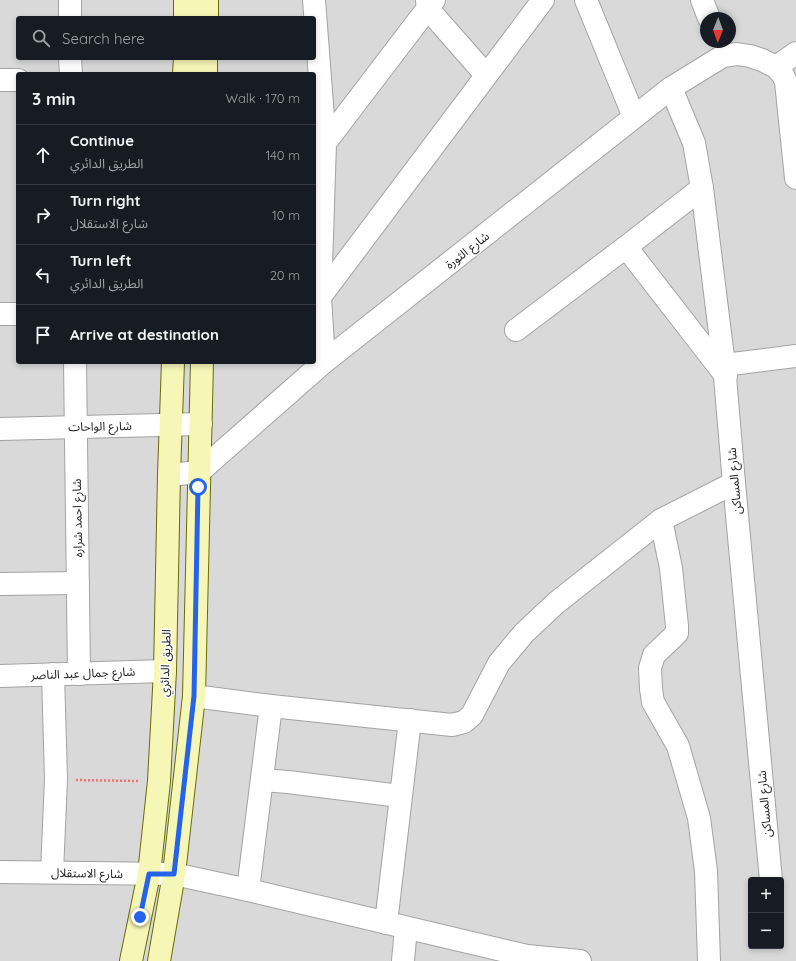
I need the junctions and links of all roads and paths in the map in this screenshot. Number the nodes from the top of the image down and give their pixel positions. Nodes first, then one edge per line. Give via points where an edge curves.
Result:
1 (70, 0) edge
2 (185, 0) edge
3 (207, 0) edge
4 (314, 0) edge
5 (542, 0) edge
6 (586, 0) edge
7 (702, 0) edge
8 (430, 3) edge
9 (707, 12) edge
10 (70, 16) edge
11 (185, 16) edge
12 (207, 16) edge
13 (315, 16) edge
14 (316, 26) edge
15 (720, 49) edge
16 (796, 53) edge
17 (70, 60) edge
18 (184, 60) edge
19 (206, 60) edge
20 (71, 72) edge
21 (184, 72) edge
22 (206, 72) edge
23 (486, 75) junction
24 (786, 78) edge
25 (0, 80) edge
26 (16, 80) edge
27 (671, 88) junction
28 (634, 117) junction
29 (325, 143) junction
30 (796, 170) edge
31 (702, 188) junction
32 (626, 247) junction
33 (320, 297) junction
34 (0, 314) edge
35 (16, 314) edge
36 (516, 330) dead end
37 (796, 356) edge
38 (324, 362) junction
39 (75, 364) edge
40 (174, 364) edge
41 (202, 364) edge
42 (725, 370) junction
43 (200, 424) junction
44 (171, 425) junction
45 (76, 427) junction
46 (0, 429) edge
47 (199, 472) junction
48 (169, 475) junction
49 (734, 483) junction
50 (661, 520) junction
51 (78, 583) junction
52 (0, 584) edge
53 (165, 671) junction
54 (53, 674) junction
55 (79, 674) junction
56 (0, 676) edge
57 (194, 696) junction
58 (271, 706) junction
59 (410, 720) junction
60 (56, 779) junction
61 (262, 780) junction
62 (159, 781) junction
63 (400, 796) junction
64 (0, 872) edge
65 (52, 872) junction
66 (149, 874) junction
67 (174, 874) junction
68 (771, 877) edge
69 (248, 890) junction
70 (396, 925) junction
71 (527, 958) edge
72 (131, 961) edge
73 (159, 961) edge
74 (403, 961) edge
75 (580, 961) edge
76 (709, 961) edge

1 - 10 street
2 - 11 street
3 - 12 street
4 - 13 street
5 - 23 street
6 - 28 street
7 - 9 street
8 - 23 street
8 - 29 street
14 - 29 street
15 - 24 street, شارع الثورة via 762,60
15 - 27 street, شارع الثورة
16 - 24 street
17 - 20 street
18 - 21 street
19 - 22 street
23 - 33 street
24 - 30 street
25 - 26 street
27 - 28 street, شارع الثورة
27 - 31 street, شارع المساكن via 694,143
28 - 38 street, شارع الثورة
29 - 33 street
31 - 32 street
31 - 42 street, شارع المساكن
32 - 36 street
32 - 42 street
33 - 38 street
34 - 35 street
37 - 42 street
38 - 47 street, شارع الثورة
39 - 45 street, شارع احمد شراره
40 - 44 street, الطريق الدائري
41 - 43 street
42 - 49 street, شارع المساكن
43 - 44 street, شارع الواحات
43 - 47 street
44 - 45 street, شارع الواحات
44 - 48 street, الطريق الدائري
45 - 46 street, شارع الواحات
45 - 51 street, شارع احمد شراره
47 - 48 street
47 - 57 street
48 - 53 street, الطريق الدائري
49 - 50 street
49 - 68 street, شارع المساكن
50 - 59 street via 556,603 524,633 499,662 472,715 464,722 452,724
50 - 76 street via 671,568 678,626 674,637 654,655 650,668 651,689 653,702 678,746 699,818 706,871
51 - 52 street
51 - 55 street, شارع احمد شراره
53 - 55 street, شارع جمال عبد الناصر
53 - 62 street, الطريق الدائري
54 - 55 street, شارع جمال عبد الناصر
54 - 56 street, شارع جمال عبد الناصر
54 - 60 street
57 - 58 street
57 - 67 street
58 - 59 street
58 - 61 street
59 - 63 street
60 - 62 path
60 - 65 street
61 - 63 street
61 - 69 street
62 - 66 street, الطريق الدائري
63 - 70 street
64 - 65 street, شارع الاستقلال
65 - 66 street, شارع الاستقلال
66 - 67 street, شارع الاستقلال
66 - 72 street, الطريق الدائري
67 - 69 street, شارع الاستقلال
67 - 73 street
69 - 70 street, شارع الاستقلال
70 - 71 street, شارع الاستقلال
70 - 74 street
71 - 75 street, شارع الاستقلال

